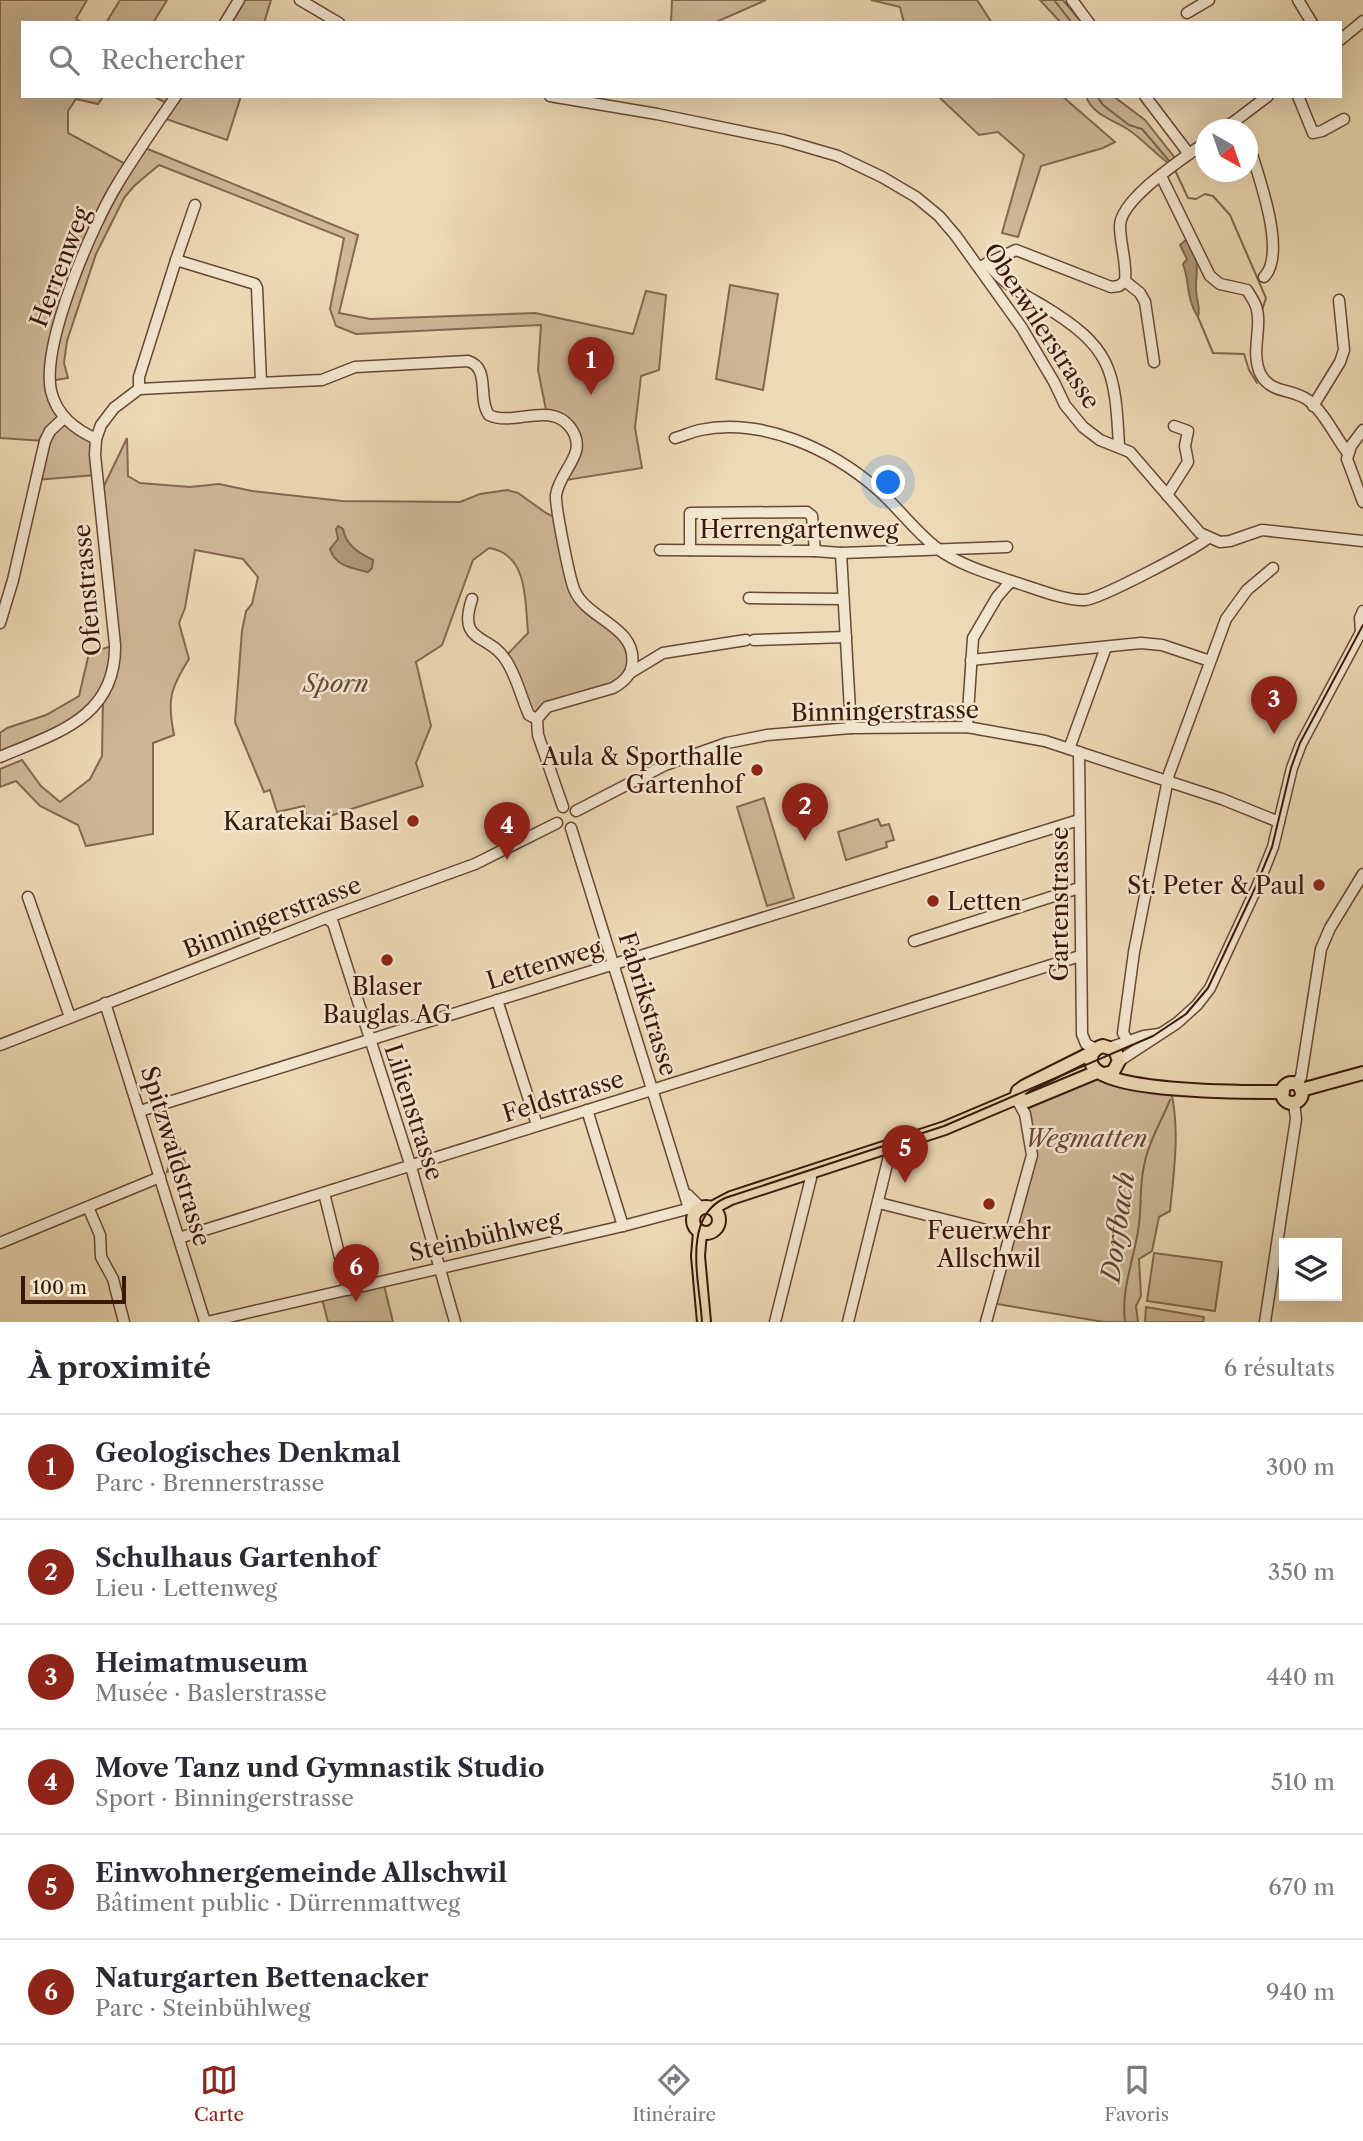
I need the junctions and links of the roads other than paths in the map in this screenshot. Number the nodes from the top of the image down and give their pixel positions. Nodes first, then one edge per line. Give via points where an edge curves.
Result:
1 (239, 0) edge
2 (300, 0) edge
3 (1072, 0) edge
4 (1209, 0) edge
5 (1298, 0) edge
6 (1186, 13) dead end
7 (226, 21) edge
8 (337, 21) edge
9 (1087, 21) edge
10 (1311, 21) edge
11 (1363, 21) edge
12 (1342, 38) edge
13 (175, 98) edge
14 (562, 98) edge
15 (1146, 98) edge
16 (1265, 98) edge
17 (1299, 98) edge
18 (1240, 117) joint
19 (1237, 119) edge
20 (1344, 119) dead end
21 (1195, 150) edge
22 (1187, 156) junction
23 (1165, 173) junction
24 (1258, 176) edge
25 (195, 205) dead end
26 (177, 260) junction
27 (983, 265) junction
28 (1264, 277) dead end
29 (1125, 281) junction
30 (1339, 300) dead end
31 (1154, 362) dead end
32 (261, 382) junction
33 (139, 389) junction
34 (1313, 405) junction
35 (64, 418) junction
36 (1174, 426) dead end
37 (1363, 430) edge
38 (96, 439) junction
39 (675, 439) dead end
40 (1119, 446) junction
41 (1347, 452) junction
42 (1167, 495) junction
43 (1363, 502) edge
44 (1208, 538) junction
45 (1363, 541) edge
46 (1007, 547) dead end
47 (938, 549) junction
48 (660, 550) dead end
49 (690, 550) junction
50 (815, 551) junction
51 (841, 553) junction
52 (1273, 568) dead end
53 (1011, 581) junction
54 (749, 598) dead end
55 (472, 599) dead end
56 (843, 599) junction
57 (1363, 611) edge
58 (0, 623) edge
59 (1362, 632) edge
60 (846, 637) junction
61 (1106, 647) junction
62 (971, 660) junction
63 (1210, 661) junction
64 (630, 673) junction
65 (537, 719) junction
66 (967, 727) junction
67 (851, 728) junction
68 (1074, 751) junction
69 (0, 757) edge
70 (1167, 781) junction
71 (563, 807) junction
72 (576, 811) junction
73 (1079, 820) junction
74 (1279, 822) junction
75 (556, 823) junction
76 (571, 828) junction
77 (1363, 874) edge
78 (1079, 888) junction
79 (28, 897) dead end
80 (326, 918) junction
81 (914, 941) dead end
82 (1080, 956) junction
83 (614, 965) junction
84 (497, 1000) junction
85 (105, 1003) junction
86 (70, 1017) junction
87 (1159, 1034) junction
88 (1128, 1041) junction
89 (369, 1042) junction
90 (0, 1045) edge
91 (1112, 1048) junction
92 (1094, 1051) junction
93 (1119, 1062) junction
94 (1101, 1073) junction
95 (1363, 1073) edge
96 (1135, 1083) junction
97 (1299, 1087) junction
98 (653, 1091) junction
99 (1283, 1093) junction
100 (1016, 1098) junction
101 (1294, 1102) junction
102 (587, 1110) junction
103 (140, 1111) junction
104 (537, 1125) junction
105 (892, 1144) junction
106 (411, 1167) junction
107 (160, 1177) junction
108 (796, 1177) junction
109 (324, 1193) junction
110 (879, 1203) junction
111 (88, 1207) junction
112 (704, 1210) junction
113 (624, 1226) junction
114 (704, 1233) junction
115 (1010, 1236) junction
116 (179, 1238) junction
117 (0, 1242) edge
118 (440, 1268) junction
119 (348, 1290) junction
120 (124, 1322) edge
121 (206, 1322) edge
122 (455, 1322) edge
123 (704, 1322) edge
124 (775, 1322) edge
125 (848, 1322) edge
126 (986, 1322) edge
127 (1265, 1322) edge

1 - 7 street
2 - 8 street
3 - 9 street
4 - 6 street
5 - 10 street
11 - 12 street
13 - 35 street, Herrenweg via 115,187 81,258 58,324 49,376
14 - 27 street, Oberwilerstrasse via 783,140 838,156 916,197
15 - 22 street
16 - 18 street
17 - 20 street via 1314,133
18 - 19 street
21 - 22 street
22 - 23 street
23 - 29 street via 1122,215
23 - 34 street via 1210,276 1220,284 1247,290 1257,308 1255,334 1261,374 1271,387 1297,394
24 - 28 street via 1271,221 1273,260
25 - 26 street
26 - 32 street via 255,284
26 - 33 street
27 - 29 street via 1016,250 1111,287
27 - 40 street, Oberwilerstrasse via 1065,405 1100,440
27 - 40 street via 1069,321 1101,355 1116,392
29 - 31 street via 1145,302
30 - 34 street via 1344,350
32 - 33 street
32 - 64 street via 322,380 355,367 473,362 481,372 483,403 489,415 561,418 570,427 578,449 556,497 569,573 586,608 625,637 633,655
33 - 38 street, Ofenstrasse via 114,408
34 - 41 street
35 - 38 street
35 - 58 street via 45,441
36 - 42 street via 1188,431 1188,462
37 - 41 street
38 - 69 street, Ofenstrasse via 116,665 103,697 80,719
39 - 47 street via 700,430 753,428 789,439 834,458 876,488
40 - 42 street, Oberwilerstrasse
41 - 43 street
42 - 44 street, Oberwilerstrasse
44 - 45 street via 1230,541 1272,530
44 - 53 street via 1087,600
46 - 47 street, Herrengartenweg
47 - 51 street, Herrengartenweg
47 - 53 street
48 - 49 street, Herrengartenweg
49 - 50 street, Herrengartenweg
49 - 50 street via 690,513 807,512 812,516
50 - 51 street, Herrengartenweg
51 - 56 street
52 - 63 street via 1233,607
53 - 62 street via 973,638
54 - 56 street
55 - 65 street via 469,626 474,635 505,657 528,715
56 - 60 street
57 - 59 street
59 - 74 street via 1301,744
60 - 64 street via 750,640 663,653
60 - 67 street
61 - 62 street
61 - 63 street via 1152,644
61 - 68 street, Gartenstrasse
62 - 66 street
63 - 70 street
64 - 65 street via 613,688 547,707
65 - 71 street via 538,735
66 - 67 street, Binningerstrasse
66 - 68 street, Binningerstrasse
67 - 72 street, Binningerstrasse via 727,743 665,765
68 - 70 street, Binningerstrasse
68 - 73 street, Gartenstrasse
70 - 74 street, Binningerstrasse
70 - 88 street via 1134,952 1123,1033
71 - 72 street
71 - 75 street via 556,813
72 - 76 street via 578,819
73 - 78 street, Gartenstrasse
73 - 83 street, Lettenweg
74 - 87 street via 1257,887 1210,988 1187,1016
75 - 76 street
75 - 80 street, Binningerstrasse via 475,864
76 - 83 street, Fabrikstrasse
77 - 97 street via 1321,949
78 - 81 street
78 - 82 street, Gartenstrasse
79 - 86 street
80 - 85 street, Binningerstrasse
80 - 89 street, Lilienstrasse via 333,923
82 - 92 street, Gartenstrasse via 1083,1040
82 - 98 street, Feldstrasse
83 - 84 street, Lettenweg
83 - 98 street, Fabrikstrasse
84 - 89 street, Lettenweg
84 - 104 street
85 - 86 street, Binningerstrasse
85 - 103 street, Spitzwaldstrasse
86 - 90 street, Binningerstrasse
87 - 88 street
87 - 93 street
88 - 91 street
89 - 103 street, Lettenweg
89 - 106 street, Lilienstrasse
91 - 92 main road
91 - 93 main road
92 - 94 main road via 1091,1063
92 - 100 main road via 1025,1086
93 - 94 main road via 1113,1072
93 - 96 main road
94 - 96 main road
94 - 100 main road via 1027,1101
95 - 97 main road
96 - 99 main road
97 - 99 main road via 1286,1085
97 - 101 main road via 1300,1098
98 - 102 street, Feldstrasse
98 - 112 street, Fabrikstrasse via 685,1192
99 - 101 main road via 1286,1100
100 - 105 main road
100 - 115 street via 1025,1114 1032,1155
101 - 127 street via 1296,1119
102 - 104 street, Feldstrasse
102 - 113 street
103 - 107 street, Spitzwaldstrasse
104 - 106 street, Feldstrasse
105 - 108 main road
105 - 110 street
106 - 109 street, Feldstrasse
106 - 118 street, Lilienstrasse
107 - 111 street
107 - 116 street, Spitzwaldstrasse
108 - 112 main road
108 - 124 street via 810,1173 811,1178
109 - 116 street, Feldstrasse
109 - 119 street
110 - 115 street
110 - 125 street
111 - 117 street
111 - 120 street
112 - 113 street, Steinbühlweg
112 - 114 main road via 693,1222
112 - 114 main road via 720,1222
113 - 118 street, Steinbühlweg
114 - 123 main road via 700,1272
115 - 126 street
116 - 121 street, Spitzwaldstrasse
118 - 119 street, Steinbühlweg
118 - 122 street, Lilienstrasse
119 - 121 street, Steinbühlweg

